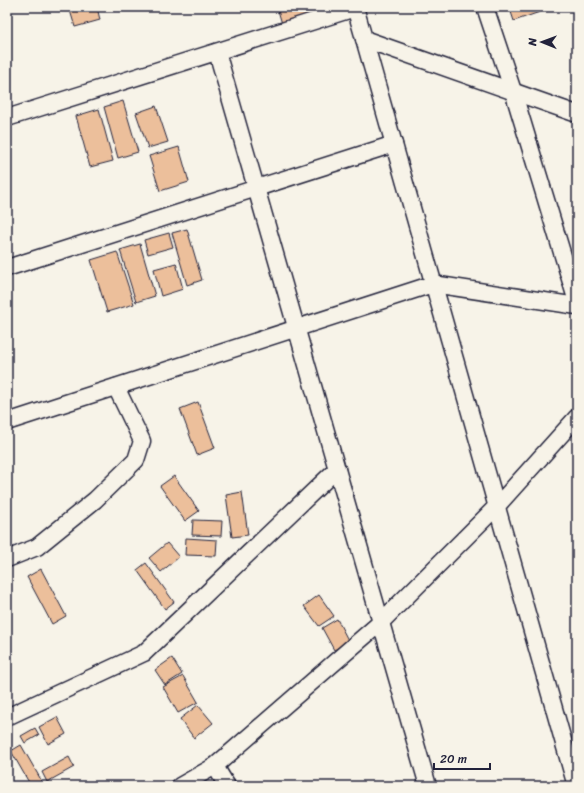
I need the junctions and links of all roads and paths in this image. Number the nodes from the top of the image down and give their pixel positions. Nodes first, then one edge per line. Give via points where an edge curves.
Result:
1 (485, 7) edge
2 (355, 8) edge
3 (364, 39) junction
4 (217, 52) junction
5 (513, 91) junction
6 (577, 114) edge
7 (7, 118) edge
8 (394, 144) junction
9 (256, 188) junction
10 (7, 268) edge
11 (433, 284) junction
12 (577, 302) edge
13 (577, 306) edge
14 (296, 328) junction
15 (116, 387) junction
16 (577, 417) edge
17 (7, 422) edge
18 (337, 469) junction
19 (497, 506) junction
20 (7, 559) edge
21 (381, 622) junction
22 (7, 717) edge
23 (215, 766) junction
24 (180, 786) edge
25 (227, 786) edge
26 (428, 786) edge
27 (576, 786) edge

1 - 5 street
2 - 3 street
2 - 4 street
3 - 5 street
3 - 8 street
4 - 7 street
4 - 9 street
5 - 6 street
5 - 12 street
8 - 9 street
8 - 11 street
9 - 10 street
9 - 14 street
11 - 13 street
11 - 14 street
11 - 19 street
14 - 15 street
14 - 18 street
15 - 17 street
15 - 20 street via 142,442 136,460 95,500 37,547
16 - 19 street
18 - 21 street
18 - 22 street via 144,653
19 - 21 street
19 - 27 street
21 - 23 street
21 - 26 street
23 - 24 street
23 - 25 street

